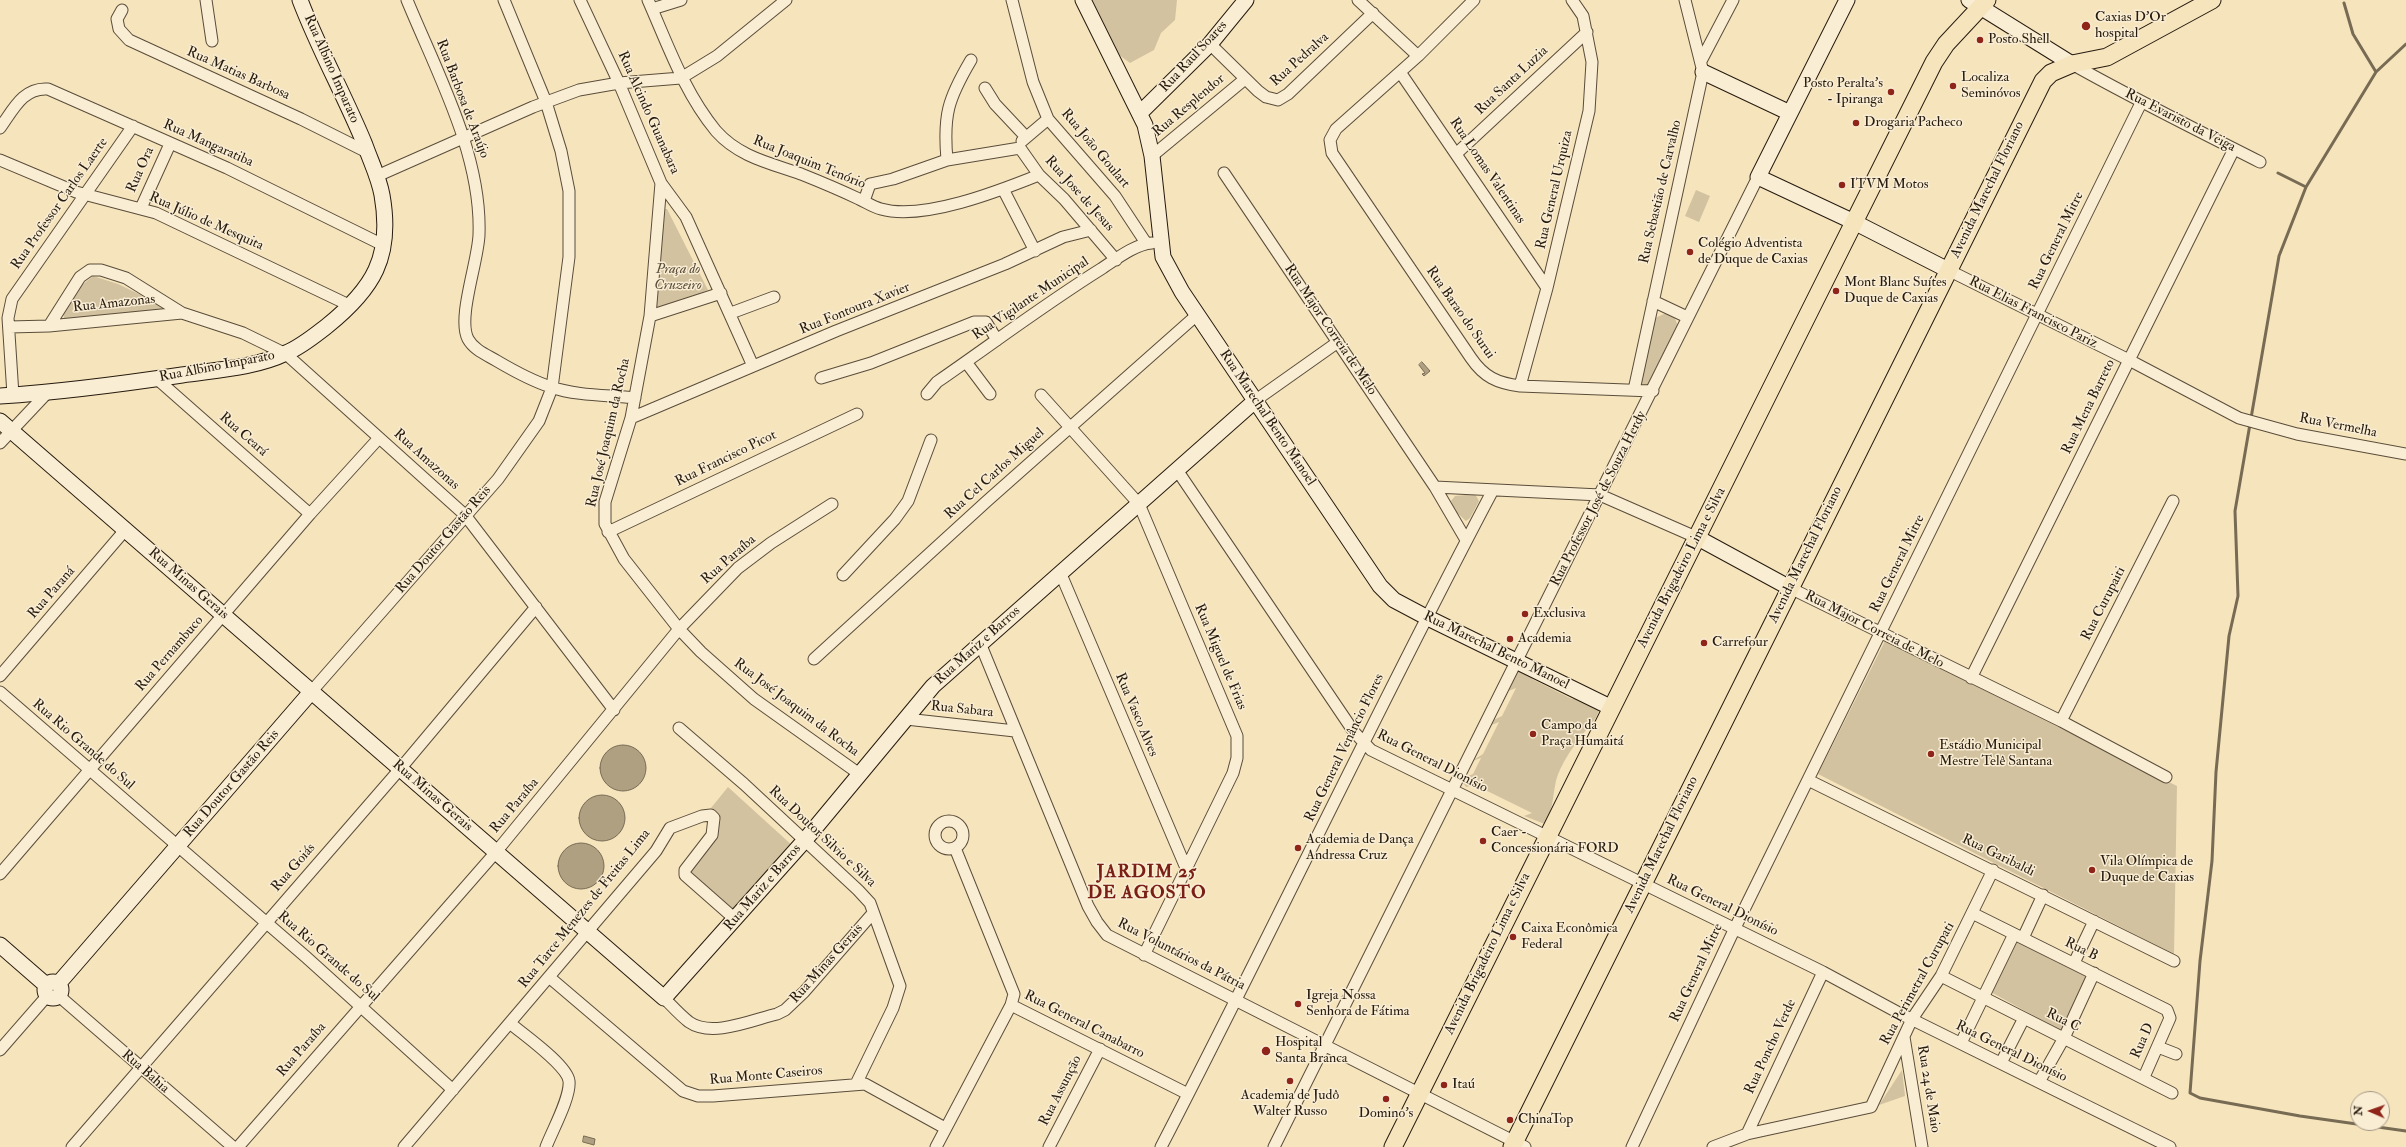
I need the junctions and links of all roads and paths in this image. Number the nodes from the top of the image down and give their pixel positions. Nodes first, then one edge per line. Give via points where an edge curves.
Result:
1 (206, 0) edge
2 (300, 0) edge
3 (407, 0) edge
4 (504, 0) edge
5 (580, 0) edge
6 (682, 0) edge
7 (786, 0) edge
8 (1011, 0) edge
9 (1083, 0) edge
10 (1246, 0) edge
11 (1358, 0) edge
12 (1474, 0) edge
13 (1572, 0) edge
14 (1685, 0) edge
15 (1733, 0) edge
16 (1847, 0) edge
17 (2212, 0) edge
18 (1978, 2) edge
19 (650, 4) edge
20 (122, 10) dead end
21 (1373, 13) junction
22 (1587, 32) junction
23 (212, 41) dead end
24 (1210, 44) junction
25 (1418, 56) junction
26 (2107, 57) junction
27 (971, 60) dead end
28 (2072, 64) junction
29 (1702, 67) junction
30 (1400, 72) junction
31 (681, 78) junction
32 (1245, 79) junction
33 (2101, 80) junction
34 (619, 83) junction
35 (985, 88) dead end
36 (546, 102) junction
37 (2141, 103) junction
38 (1140, 113) junction
39 (1790, 113) junction
40 (1048, 119) junction
41 (133, 126) junction
42 (0, 128) edge
43 (1026, 137) junction
44 (464, 138) junction
45 (170, 144) junction
46 (1020, 148) junction
47 (2234, 149) junction
48 (367, 152) junction
49 (1457, 153) junction
50 (1152, 156) junction
51 (0, 160) edge
52 (947, 160) junction
53 (2260, 162) dead end
54 (1224, 173) dead end
55 (1039, 175) junction
56 (377, 176) junction
57 (1758, 177) junction
58 (661, 183) junction
59 (1003, 189) junction
60 (85, 195) junction
61 (864, 201) junction
62 (140, 208) junction
63 (1854, 222) junction
64 (1091, 230) junction
65 (1154, 243) junction
66 (383, 245) junction
67 (1035, 251) junction
68 (1116, 260) junction
69 (1948, 270) junction
70 (1547, 288) junction
71 (721, 293) junction
72 (774, 298) dead end
73 (1653, 301) junction
74 (351, 306) junction
75 (182, 313) junction
76 (731, 313) junction
77 (1198, 314) junction
78 (2037, 315) junction
79 (650, 316) junction
80 (1687, 317) junction
81 (49, 326) junction
82 (9, 327) junction
83 (997, 340) junction
84 (1338, 342) junction
85 (286, 354) junction
86 (2129, 360) junction
87 (966, 362) junction
88 (753, 366) junction
89 (821, 378) dead end
90 (157, 379) junction
91 (1520, 386) junction
92 (552, 388) junction
93 (1634, 390) junction
94 (1653, 391) junction
95 (48, 392) junction
96 (927, 394) dead end
97 (990, 394) dead end
98 (6, 395) edge
99 (1041, 395) dead end
100 (635, 398) junction
101 (1256, 400) junction
102 (856, 414) dead end
103 (631, 418) junction
104 (6, 425) edge
105 (2266, 426) joint
106 (1070, 427) junction
107 (380, 438) junction
108 (931, 440) dead end
109 (0, 443) edge
110 (2406, 454) edge
111 (1177, 470) junction
112 (1435, 487) junction
113 (1493, 490) junction
114 (1600, 496) junction
115 (2173, 501) dead end
116 (832, 504) dead end
117 (1139, 504) junction
118 (310, 514) junction
119 (466, 515) junction
120 (126, 530) junction
121 (608, 532) junction
122 (1698, 538) junction
123 (1466, 540) junction
124 (1060, 572) junction
125 (843, 575) dead end
126 (1790, 588) junction
127 (536, 607) junction
128 (224, 615) junction
129 (1426, 617) junction
130 (679, 629) junction
131 (1880, 633) junction
132 (980, 643) junction
133 (814, 659) dead end
134 (1517, 662) junction
135 (0, 676) edge
136 (1971, 678) junction
137 (0, 692) edge
138 (311, 692) junction
139 (1612, 708) junction
140 (614, 710) junction
141 (906, 719) junction
142 (2060, 721) junction
143 (679, 728) dead end
144 (1015, 731) junction
145 (1363, 744) junction
146 (400, 769) junction
147 (90, 771) junction
148 (858, 773) junction
149 (2166, 777) dead end
150 (1808, 780) junction
151 (1452, 790) junction
152 (1548, 836) junction
153 (804, 840) junction
154 (179, 846) junction
155 (955, 848) dead end
156 (496, 852) junction
157 (1186, 868) junction
158 (1993, 870) junction
159 (0, 874) edge
160 (1642, 884) junction
161 (2043, 895) junction
162 (873, 913) junction
163 (1972, 914) junction
164 (735, 919) junction
165 (2094, 921) junction
166 (266, 922) junction
167 (588, 930) junction
168 (1734, 930) junction
169 (2018, 936) junction
170 (0, 945) edge
171 (1144, 955) junction
172 (2174, 961) dead end
173 (2074, 963) junction
174 (1823, 972) junction
175 (2094, 973) junction
176 (1941, 976) junction
177 (550, 977) junction
178 (53, 990) junction
179 (664, 998) junction
180 (1982, 998) junction
181 (1237, 1002) junction
182 (361, 1005) junction
183 (1011, 1005) junction
184 (2024, 1018) junction
185 (2170, 1018) joint
186 (1912, 1019) junction
187 (511, 1024) junction
188 (1904, 1037) junction
189 (2064, 1038) junction
190 (1960, 1043) junction
191 (1326, 1045) junction
192 (2158, 1047) junction
193 (1100, 1049) junction
194 (0, 1050) edge
195 (2176, 1054) dead end
196 (2001, 1063) junction
197 (139, 1068) junction
198 (2144, 1077) junction
199 (2039, 1082) junction
200 (856, 1084) junction
201 (453, 1090) junction
202 (1419, 1093) junction
203 (2172, 1093) dead end
204 (1188, 1094) junction
205 (945, 1128) junction
206 (1747, 1134) junction
207 (1518, 1145) edge
208 (72, 1147) edge
209 (232, 1147) edge
210 (238, 1147) edge
211 (404, 1147) edge
212 (546, 1147) edge
213 (936, 1147) edge
214 (1049, 1147) edge
215 (1161, 1147) edge
216 (1274, 1147) edge
217 (1392, 1147) edge
218 (1632, 1147) edge
219 (1713, 1147) edge
220 (1922, 1147) edge
221 (2170, 1147) edge

1 - 23 street
2 - 48 street, Rua Albino Imparato
3 - 44 street, Rua Barbosa de Araújo
4 - 36 street, Rua Doutor Gastão Reis
5 - 34 street, Rua Alcindo Guanabara
6 - 19 street
7 - 31 street via 717,56
8 - 40 street, Rua Joāo Goulart via 1033,82
9 - 38 street, Rua Marechal Bento Manoel
10 - 24 street, Rua Raul Soares
11 - 21 street
12 - 25 street
13 - 22 street, Rua General Urquiza via 1583,16
14 - 29 street, Rua Sebastião de Carvalho
15 - 29 street
16 - 39 street, Rua Professor José de Souza Herdy
17 - 26 main road, Avenida Marechal Floriano
18 - 28 street, Rua Evaristo da Veiga
18 - 63 main road, Avenida Brigadeiro Lima e Silva via 1938,55
19 - 31 street, Rua Joaquim Tenório
20 - 48 street, Rua Matias Barbosa via 116,20 119,29 129,40
21 - 25 street
21 - 32 street, Rua Pedralva via 1282,99 1272,100 1266,97
22 - 49 street, Rua Santa Luzia
22 - 70 street, Rua General Urquiza via 1592,62 1589,111
24 - 32 street, Rua Pedralva
24 - 38 street, Rua Raul Soares
25 - 30 street
26 - 28 main road, Avenida Marechal Floriano
26 - 33 street via 2099,72
27 - 52 street via 950,100 945,136
28 - 33 street, Rua Evaristo da Veiga
28 - 69 main road, Avenida Marechal Floriano via 2051,73 2043,81
29 - 39 street
29 - 73 street, Rua Sebastião de Carvalho
30 - 49 street, Rua Lomas Valentinas
30 - 91 street, Rua Barao do Surui via 1342,122 1330,140 1332,153 1480,371 1490,379 1503,384
31 - 34 street
31 - 61 street, Rua Joaquim Tenório via 716,130 733,147 760,161 830,185
32 - 50 street, Rua Resplendor
33 - 37 street, Rua Evaristo da Veiga
34 - 36 street via 579,90
34 - 58 street, Rua Alcindo Guanabara
35 - 43 street via 995,104
36 - 44 street
36 - 92 street, Rua Doutor Gastão Reis via 566,170 570,217 569,257
37 - 47 street, Rua Evaristo da Veiga via 2191,125
37 - 78 street, Rua General Mitre
38 - 50 street, Rua Marechal Bento Manoel via 1148,134
39 - 57 street, Rua Professor José de Souza Herdy
40 - 43 street
40 - 65 street, Rua Joāo Goulart
41 - 42 street, Rua Mangaratiba via 48,89 31,90
41 - 45 street, Rua Mangaratiba
41 - 60 street, Rua Professor Carlos Laerte
43 - 46 street via 1022,139
44 - 56 street
44 - 92 street, Rua Barbosa de Araújo via 479,212 477,258 464,320 465,331 469,340 481,352
45 - 62 street, Rua Ora
45 - 66 street, Rua Mangaratiba via 266,186
46 - 52 street
46 - 55 street, Rua Jose de Jesus
47 - 53 street, Rua Evaristo da Veiga
47 - 86 street, Rua Mena Barreto
48 - 56 street, Rua Albino Imparato
49 - 70 street, Rua Lomas Valentinas
50 - 65 street, Rua Marechal Bento Manoel
51 - 60 street, Rua Júlio de Mesquita
52 - 61 street via 893,179 870,184
54 - 84 street, Rua Major Correia de Melo
55 - 59 street, Rua Joaquim Tenório
55 - 64 street, Rua Jose de Jesus
56 - 66 street, Rua Albino Imparato via 384,208
57 - 63 street, Rua Elias Francisco Pariz
57 - 80 street, Rua Professor José de Souza Herdy
58 - 71 street, Rua Alcindo Guanabara via 686,217
58 - 79 street, Rua José Joaquim da Rocha
59 - 61 street, Rua Joaquim Tenório via 954,204 913,211 880,209
59 - 67 street
60 - 62 street, Rua Júlio de Mesquita
60 - 82 street, Rua Professor Carlos Laerte via 18,288 9,307
62 - 74 street, Rua Júlio de Mesquita via 171,220
63 - 69 street, Rua Elias Francisco Pariz
63 - 122 main road, Avenida Brigadeiro Lima e Silva
64 - 67 street, Rua Fontoura Xavier via 1063,237
64 - 68 street, Rua Jose de Jesus
65 - 68 street, Rua Vigilante Municipal
65 - 77 street, Rua Marechal Bento Manoel
66 - 74 street, Rua Albino Imparato via 381,259 374,275 367,288
67 - 88 street, Rua Fontoura Xavier
68 - 83 street, Rua Vigilante Municipal via 1025,318
69 - 78 street, Rua Elias Francisco Pariz
69 - 126 main road, Avenida Marechal Floriano
70 - 91 street, Rua General Urquiza
71 - 76 street, Rua Alcindo Guanabara
71 - 79 street
72 - 76 street
73 - 80 street
73 - 93 street, Rua Sebastião de Carvalho
74 - 85 street, Rua Albino Imparato
75 - 81 street, Rua Amazonas
75 - 81 street, Rua Amazonas via 126,278 107,271 90,270 80,277
75 - 85 street, Rua Amazonas via 243,333
76 - 88 street, Rua Alcindo Guanabara
77 - 101 street, Rua Marechal Bento Manoel
77 - 106 street, Rua Cel Carlos Miguel
78 - 86 street, Rua Elias Francisco Pariz
78 - 131 street, Rua General Mitre
79 - 100 street, Rua José Joaquim da Rocha
80 - 94 street, Rua Professor José de Souza Herdy
81 - 82 street, Rua Amazonas
82 - 98 street, Rua Professor Carlos Laerte
83 - 87 street, Rua Vigilante Municipal
83 - 89 street via 986,322 974,322 878,361
84 - 101 street, Rua Mariz e Barros
84 - 112 street, Rua Major Correia de Melo
85 - 90 street, Rua Albino Imparato
85 - 107 street, Rua Amazonas
86 - 105 street, Rua Elias Francisco Pariz via 2239,418
86 - 136 street, Rua Mena Barreto
87 - 96 street, Rua Vigilante Municipal via 937,382
87 - 97 street
88 - 103 street, Rua Fontoura Xavier
90 - 95 street, Rua Albino Imparato
90 - 118 street, Rua Ceará
91 - 93 street, Rua Barao do Surui
92 - 100 street, Rua Barbosa de Araújo
92 - 119 street, Rua Doutor Gastão Reis via 532,432 498,479
93 - 94 street, Rua Barao do Surui
94 - 114 street, Rua Professor José de Souza Herdy
95 - 98 street, Rua Albino Imparato
95 - 104 street
99 - 106 street, Rua Miguel de Frias
100 - 103 street, Rua José Joaquim da Rocha
101 - 111 street, Rua Mariz e Barros
101 - 129 street, Rua Marechal Bento Manoel via 1380,586 1394,600
102 - 121 street, Rua Francisco Picot
103 - 121 street, Rua José Joaquim da Rocha via 605,502 604,516
104 - 109 street
104 - 120 street, Rua Minas Gerais
105 - 110 street, Rua Vermelha
106 - 117 street, Rua Miguel de Frias
106 - 133 street, Rua Cel Carlos Miguel
107 - 118 street, Rua Pernambuco
107 - 119 street, Rua Amazonas
108 - 125 street via 908,501 895,519
111 - 117 street, Rua Mariz e Barros
111 - 145 street, Rua General Dionísio
112 - 113 street, Rua Major Correia de Melo
112 - 123 street, Rua Major Correia de Melo
113 - 114 street, Rua Major Correia de Melo
113 - 123 street, Rua General Venâncio Flores
114 - 122 street, Rua Major Correia de Melo
114 - 134 street, Rua Professor José de Souza Herdy
115 - 142 street, Rua Curupaiti
116 - 130 street, Rua Paraíba via 771,543 738,568
117 - 124 street, Rua Mariz e Barros
117 - 157 street, Rua Miguel de Frias via 1231,721 1238,748 1233,773
118 - 128 street, Rua Pernambuco
119 - 127 street, Rua Amazonas
119 - 138 street, Rua Doutor Gastão Reis
120 - 128 street, Rua Minas Gerais
120 - 135 street, Rua Paraná
121 - 130 street, Rua José Joaquim da Rocha via 624,559
122 - 126 street, Rua Major Correia de Melo
122 - 139 main road, Avenida Brigadeiro Lima e Silva
123 - 129 street, Rua General Venâncio Flores
124 - 132 street, Rua Mariz e Barros
124 - 157 street, Rua Vasco Alves
126 - 131 street, Rua Major Correia de Melo
126 - 160 main road, Avenida Marechal Floriano
127 - 140 street, Rua Amazonas
127 - 146 street, Rua Goiás
128 - 138 street, Rua Minas Gerais
128 - 147 street, Rua Pernambuco
129 - 134 street, Rua Marechal Bento Manoel
129 - 145 street, Rua General Venâncio Flores
130 - 140 street, Rua Paraíba
130 - 148 street, Rua José Joaquim da Rocha via 740,688
131 - 136 street, Rua Major Correia de Melo
131 - 150 street, Rua General Mitre
132 - 141 street, Rua Mariz e Barros via 933,686
132 - 144 street, Rua Voluntários da Pátria
134 - 139 street, Rua Marechal Bento Manoel
134 - 151 street, Rua Professor José de Souza Herdy
136 - 142 street, Rua Major Correia de Melo
137 - 147 street, Rua Rio Grande do Sul
138 - 146 street, Rua Minas Gerais
138 - 154 street, Rua Doutor Gastão Reis
139 - 152 main road, Avenida Brigadeiro Lima e Silva
140 - 156 street, Rua Paraíba
141 - 144 street, Rua Sabara
141 - 148 street, Rua Mariz e Barros
142 - 149 street, Rua Major Correia de Melo
143 - 153 street, Rua Doutor Silvio e Silva
144 - 171 street, Rua Voluntários da Pátria via 1096,922 1107,935
145 - 151 street, Rua General Dionísio
145 - 181 street, Rua General Venâncio Flores
146 - 156 street, Rua Minas Gerais
146 - 166 street, Rua Goiás
147 - 154 street, Rua Rio Grande do Sul
147 - 159 street, Rua Pernambuco
148 - 153 street, Rua Mariz e Barros
150 - 158 street, Rua Garibaldi
150 - 168 street, Rua General Mitre
151 - 152 street, Rua General Dionísio
151 - 191 street, Rua Professor José de Souza Herdy
152 - 160 street, Rua General Dionísio
152 - 202 main road, Avenida Brigadeiro Lima e Silva
153 - 162 street, Rua Doutor Silvio e Silva via 865,897
153 - 164 street, Rua Mariz e Barros
154 - 166 street, Rua Rio Grande do Sul
154 - 178 street, Rua Doutor Gastão Reis
155 - 183 street, Rua General Canabarro via 1012,986 1014,994
156 - 167 street, Rua Minas Gerais
156 - 182 street, Rua Paraíba
157 - 171 street, Rua Miguel de Frias
158 - 161 street, Rua Garibaldi
158 - 163 street, Rua Perimetral Curupati
160 - 168 street, Rua General Dionísio
160 - 207 main road, Avenida Marechal Floriano
161 - 165 street, Rua Garibaldi
161 - 169 street
162 - 179 street, Rua Minas Gerais via 793,1003 777,1014 729,1026 704,1028 689,1022
162 - 200 street, Rua Doutor Silvio e Silva via 900,986 895,1005
163 - 169 street, Rua B
163 - 176 street, Rua Perimetral Curupati
164 - 167 street, Rua Tarce Menezes de Freitas Lima via 685,875 714,831 714,818 707,815 670,828 656,851
164 - 179 street, Rua Mariz e Barros
165 - 172 street, Rua Garibaldi
165 - 173 street
166 - 182 street, Rua Rio Grande do Sul
166 - 197 street, Rua Goiás
167 - 177 street, Rua Tarce Menezes de Freitas Lima
167 - 179 street, Rua Minas Gerais
168 - 174 street, Rua General Dionísio
168 - 218 street, Rua General Mitre
169 - 173 street, Rua B
169 - 180 street
170 - 178 street, Rua Bahia
171 - 181 street, Rua Voluntários da Pátria
173 - 175 street, Rua B
174 - 186 street, Rua General Dionísio
174 - 206 street, Rua Poncho Verde
175 - 185 street, Rua B via 2167,1010
175 - 189 street
176 - 180 street, Rua C
176 - 186 street, Rua Perimetral Curupati
177 - 187 street, Rua Tarce Menezes de Freitas Lima
177 - 200 street, Rua Monte Caseiros via 676,1086 691,1094 713,1096
178 - 194 street, Rua Doutor Gastão Reis
178 - 197 street, Rua Bahia
180 - 184 street, Rua C
180 - 190 street
181 - 191 street, Rua Voluntários da Pátria
181 - 204 street, Rua General Venâncio Flores
182 - 201 street, Rua Rio Grande do Sul
182 - 210 street, Rua Paraíba
183 - 193 street, Rua General Canabarro
183 - 205 street
184 - 189 street, Rua C
184 - 196 street
185 - 192 street, Rua D
186 - 188 street, Rua Perimetral Curupati
186 - 190 street, Rua General Dionísio
187 - 201 street, Rua Tarce Menezes de Freitas Lima
187 - 212 street via 559,1065 568,1076 569,1088
188 - 206 street, Rua Perimetral Curupati via 1873,1104 1867,1110
188 - 220 street, Rua 24 de Maio
189 - 198 street, Rua C
189 - 199 street
190 - 196 street, Rua General Dionísio
191 - 202 street, Rua Voluntários da Pátria
191 - 216 street, Rua Professor José de Souza Herdy
192 - 195 street
192 - 198 street, Rua D
193 - 204 street, Rua General Canabarro
193 - 214 street, Rua Assunção
196 - 199 street, Rua General Dionísio
197 - 208 street, Rua Goiás
197 - 209 street, Rua Bahia
198 - 203 street, Rua C
199 - 221 street, Rua General Dionísio
200 - 205 street, Rua Monte Caseiros via 873,1087
201 - 211 street, Rua Tarce Menezes de Freitas Lima
202 - 207 street, Rua Voluntários da Pátria
202 - 217 main road, Avenida Brigadeiro Lima e Silva
204 - 215 street, Rua General Venâncio Flores
205 - 213 street
206 - 219 street

